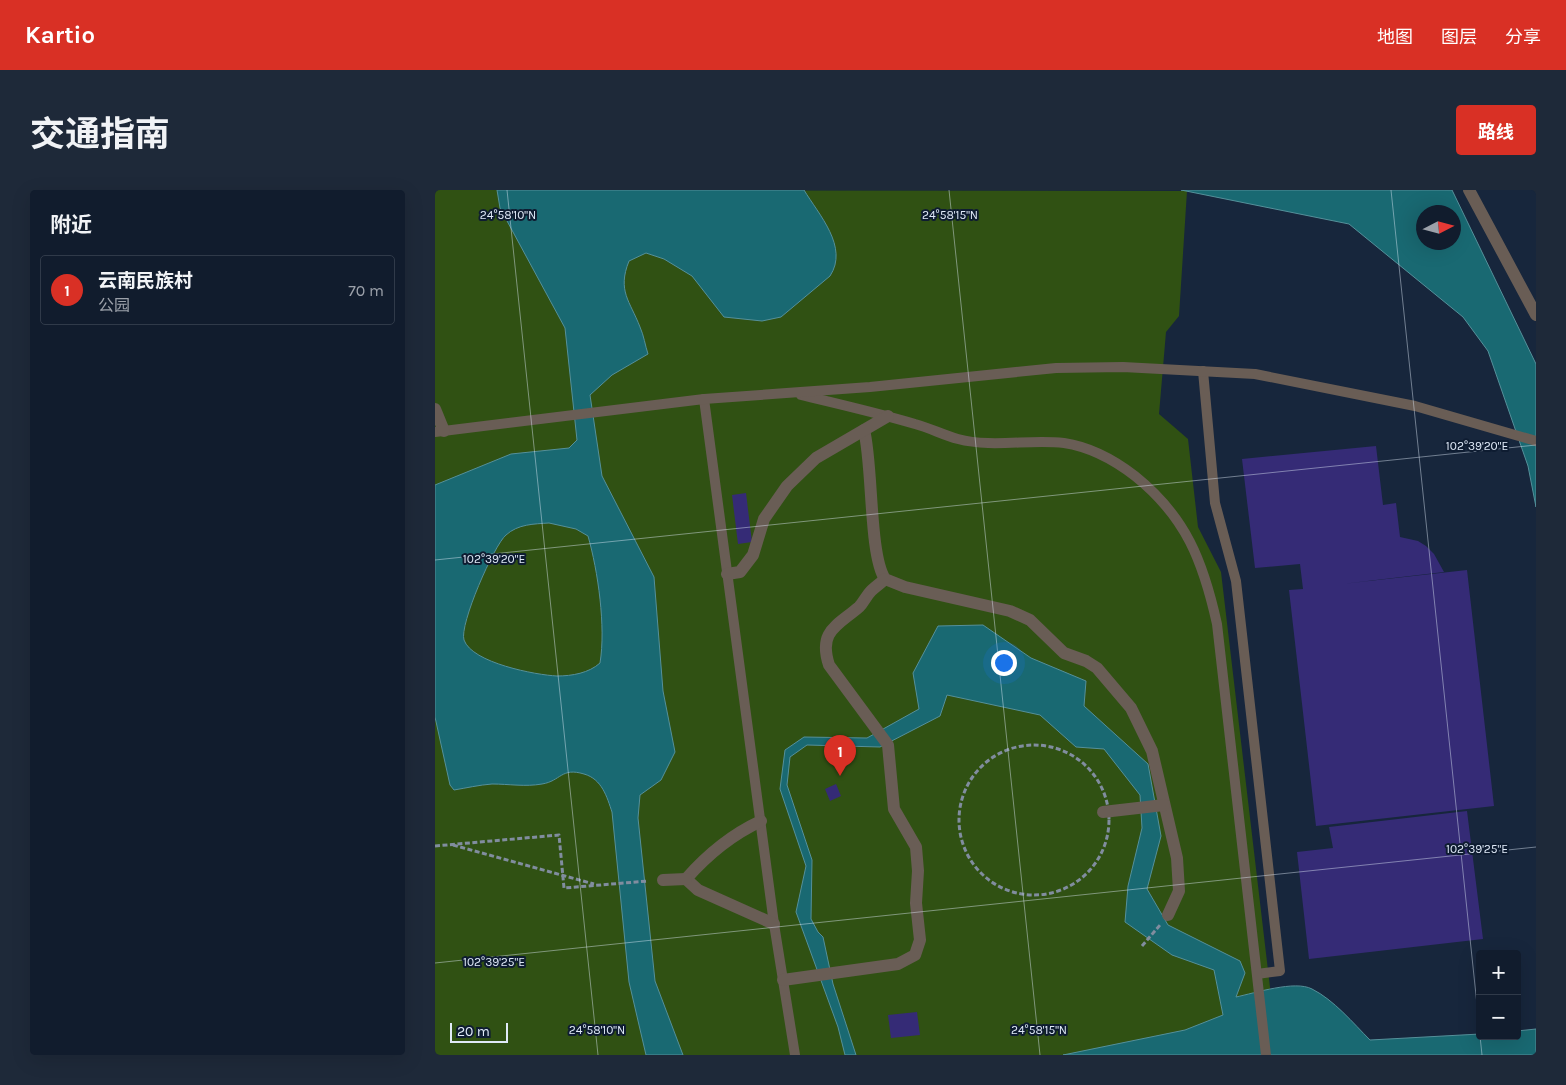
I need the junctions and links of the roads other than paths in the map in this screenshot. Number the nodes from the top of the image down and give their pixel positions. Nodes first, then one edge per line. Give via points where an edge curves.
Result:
1 (1469, 190) edge
2 (1536, 315) edge
3 (1203, 371) junction
4 (791, 392) junction
5 (704, 399) junction
6 (435, 409) edge
7 (888, 416) junction
8 (864, 430) junction
9 (440, 432) edge
10 (1536, 441) edge
11 (727, 574) junction
12 (885, 579) junction
13 (1161, 806) junction
14 (1106, 812) road end
15 (761, 821) junction
16 (686, 879) junction
17 (663, 880) road end
18 (1168, 915) road end
19 (774, 924) junction
20 (1257, 974) junction
21 (783, 980) junction
22 (795, 1055) edge
23 (1266, 1055) edge

1 - 2 street
3 - 4 lane via 1055,368
3 - 10 lane via 1255,374 1415,406
3 - 20 lane via 1215,503 1236,582 1280,972
4 - 5 lane
4 - 7 lane
5 - 9 lane
5 - 11 lane
6 - 9 street
7 - 8 street
7 - 20 lane via 959,439 1062,443 1089,448 1120,464 1157,494 1180,523 1198,556 1217,624
8 - 11 street via 817,458 787,486 764,519 753,555 740,572
8 - 12 street via 869,449 877,561
11 - 15 lane
12 - 13 street via 905,587 1009,611 1030,620 1064,653 1086,660 1097,668 1131,708 1152,751
12 - 21 street via 870,592 861,606 831,629 825,641 825,654 829,665 888,745 894,809 916,847 920,940 915,955 898,964
13 - 14 street
13 - 18 street via 1177,858 1179,891
15 - 16 street via 743,829 714,851
15 - 19 lane
16 - 17 street
16 - 19 street via 698,890
19 - 21 lane
20 - 23 lane
21 - 22 lane

